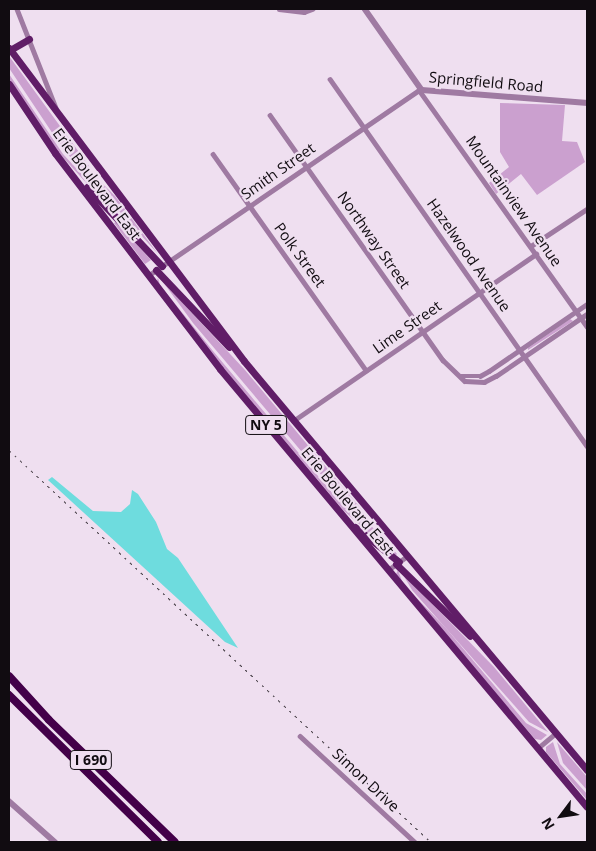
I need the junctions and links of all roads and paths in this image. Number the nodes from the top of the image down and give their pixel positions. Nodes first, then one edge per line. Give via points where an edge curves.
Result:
1 (17, 9) edge
2 (279, 9) edge
3 (312, 9) edge
4 (365, 9) edge
5 (29, 39) junction
6 (9, 49) edge
7 (330, 79) dead end
8 (9, 84) edge
9 (422, 90) junction
10 (587, 103) edge
11 (270, 115) dead end
12 (61, 121) junction
13 (364, 127) junction
14 (213, 154) dead end
15 (63, 162) junction
16 (307, 166) junction
17 (249, 206) junction
18 (587, 209) edge
19 (531, 246) junction
20 (536, 254) junction
21 (162, 266) junction
22 (149, 275) junction
23 (479, 292) junction
24 (587, 304) edge
25 (577, 311) junction
26 (587, 314) edge
27 (582, 318) junction
28 (587, 326) edge
29 (423, 331) junction
30 (520, 350) junction
31 (524, 356) junction
32 (244, 361) junction
33 (366, 370) junction
34 (460, 376) junction
35 (480, 376) junction
36 (479, 382) junction
37 (293, 421) junction
38 (587, 446) edge
39 (347, 520) junction
40 (407, 556) junction
41 (398, 563) junction
42 (388, 570) junction
43 (487, 652) junction
44 (9, 676) edge
45 (9, 695) edge
46 (556, 733) junction
47 (300, 736) dead end
48 (538, 748) junction
49 (587, 770) edge
50 (9, 801) edge
51 (587, 806) edge
52 (52, 841) edge
53 (157, 842) edge
54 (175, 842) edge
55 (415, 842) edge

1 - 5 street
2 - 3 street via 304,12
4 - 9 street, Springfield Road
5 - 6 main road
5 - 12 street
6 - 12 main road, Erie Boulevard East / NY 5
7 - 13 street, Hazelwood Avenue
8 - 15 main road, Erie Boulevard East / NY 5
9 - 10 street, Springfield Road
9 - 13 street, Smith Street via 413,92
9 - 19 street, Mountainview Avenue
11 - 16 street, Northway Street
12 - 21 main road, Erie Boulevard East / NY 5
13 - 16 street, Smith Street
13 - 23 street, Hazelwood Avenue
14 - 17 street, Polk Street
15 - 21 main road
15 - 22 main road, Erie Boulevard East / NY 5
16 - 17 street, Smith Street
16 - 29 street, Northway Street
17 - 21 street, Smith Street
17 - 33 street, Polk Street
18 - 19 street
19 - 20 street, Mountainview Avenue
20 - 23 street, Lime Street
20 - 25 street, Mountainview Avenue
21 - 22 street, Smith Street
21 - 32 main road, Erie Boulevard East / NY 5
21 - 32 main road via 212,333
22 - 39 main road, Erie Boulevard East / NY 5 via 220,369
23 - 29 street, Lime Street
23 - 30 street, Hazelwood Avenue
24 - 25 street
25 - 27 street, Mountainview Avenue
25 - 30 street
26 - 27 street
27 - 28 street, Mountainview Avenue
27 - 31 street
29 - 33 street, Lime Street
29 - 34 street, Northway Street via 443,360
30 - 31 street, Hazelwood Avenue
30 - 35 street
31 - 36 street via 496,376
31 - 38 street, Hazelwood Avenue
32 - 37 main road, Erie Boulevard East / NY 5
33 - 37 street, Lime Street
34 - 35 street
34 - 36 street via 465,381
35 - 36 street
37 - 40 main road, Erie Boulevard East / NY 5
39 - 41 main road
39 - 42 main road, Erie Boulevard East / NY 5
40 - 41 street
40 - 43 main road, Erie Boulevard East / NY 5
41 - 42 street
41 - 43 main road
42 - 48 main road, Erie Boulevard East / NY 5
43 - 46 main road, Erie Boulevard East / NY 5
44 - 54 highway, I 690 via 49,720
45 - 53 highway, I 690
46 - 48 street
46 - 49 main road, Erie Boulevard East / NY 5
47 - 55 street, Simon Drive
48 - 51 main road, Erie Boulevard East / NY 5
50 - 52 street

